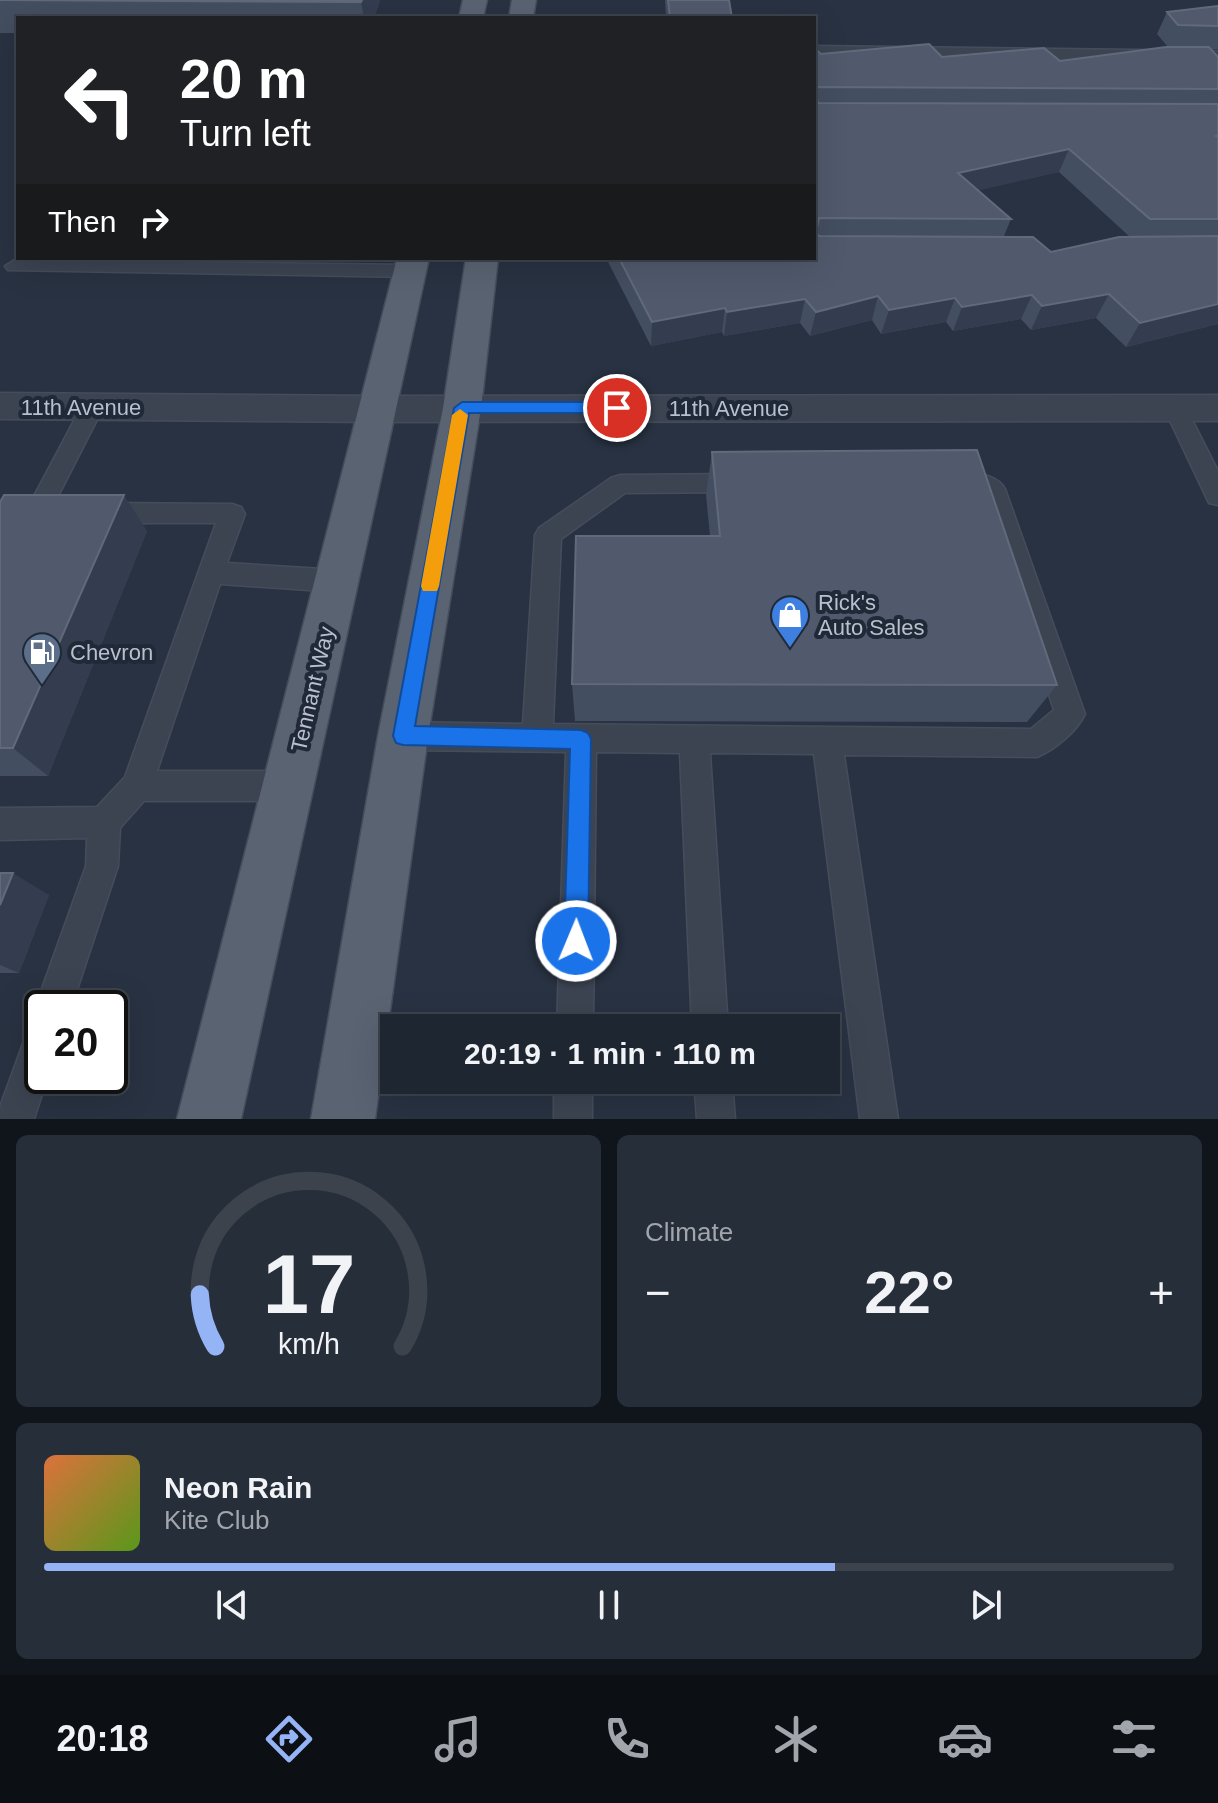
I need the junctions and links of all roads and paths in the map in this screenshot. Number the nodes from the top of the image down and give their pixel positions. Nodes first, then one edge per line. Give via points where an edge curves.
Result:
1 (816, 54) edge
2 (1209, 59) edge
3 (1218, 80) edge
4 (482, 260) edge
5 (18, 262) edge
6 (411, 264) edge
7 (0, 287) edge
8 (0, 406) edge
9 (93, 406) junction
10 (462, 408) junction
11 (1175, 408) junction
12 (1218, 408) edge
13 (378, 409) junction
14 (927, 481) edge
15 (774, 483) edge
16 (1218, 496) edge
17 (37, 513) junction
18 (6, 519) edge
19 (211, 573) junction
20 (338, 581) junction
21 (403, 736) junction
22 (537, 739) junction
23 (581, 739) junction
24 (694, 740) junction
25 (827, 741) junction
26 (137, 786) junction
27 (289, 786) junction
28 (104, 822) junction
29 (0, 824) edge
30 (59, 990) edge
31 (575, 1014) edge
32 (709, 1014) edge
33 (24, 1093) edge
34 (573, 1094) edge
35 (714, 1094) edge
36 (15, 1119) edge
37 (209, 1119) edge
38 (343, 1119) edge
39 (573, 1119) edge
40 (716, 1119) edge
41 (879, 1119) edge

1 - 2 street
2 - 3 lane
4 - 10 main road
5 - 6 lane
5 - 7 lane
6 - 13 main road, Tennant Way
8 - 9 street, 11th Avenue
9 - 13 street, 11th Avenue
9 - 17 lane
10 - 11 street, 11th Avenue
10 - 13 street, 11th Avenue
10 - 21 main road
11 - 12 street, 11th Avenue
11 - 16 lane
13 - 20 main road, Tennant Way
14 - 25 lane via 973,481 993,489 1070,714 1037,743
15 - 22 lane via 620,484 548,535
17 - 18 lane
17 - 19 lane via 232,514
19 - 20 lane
19 - 26 lane
20 - 27 main road, Tennant Way
21 - 22 lane
21 - 38 main road
22 - 23 lane
23 - 24 lane
23 - 31 lane
24 - 25 lane
24 - 32 lane
25 - 41 lane
26 - 27 lane
26 - 28 lane
27 - 37 main road, Tennant Way
28 - 29 lane
28 - 30 lane via 102,866
33 - 36 lane
34 - 39 lane
35 - 40 lane

